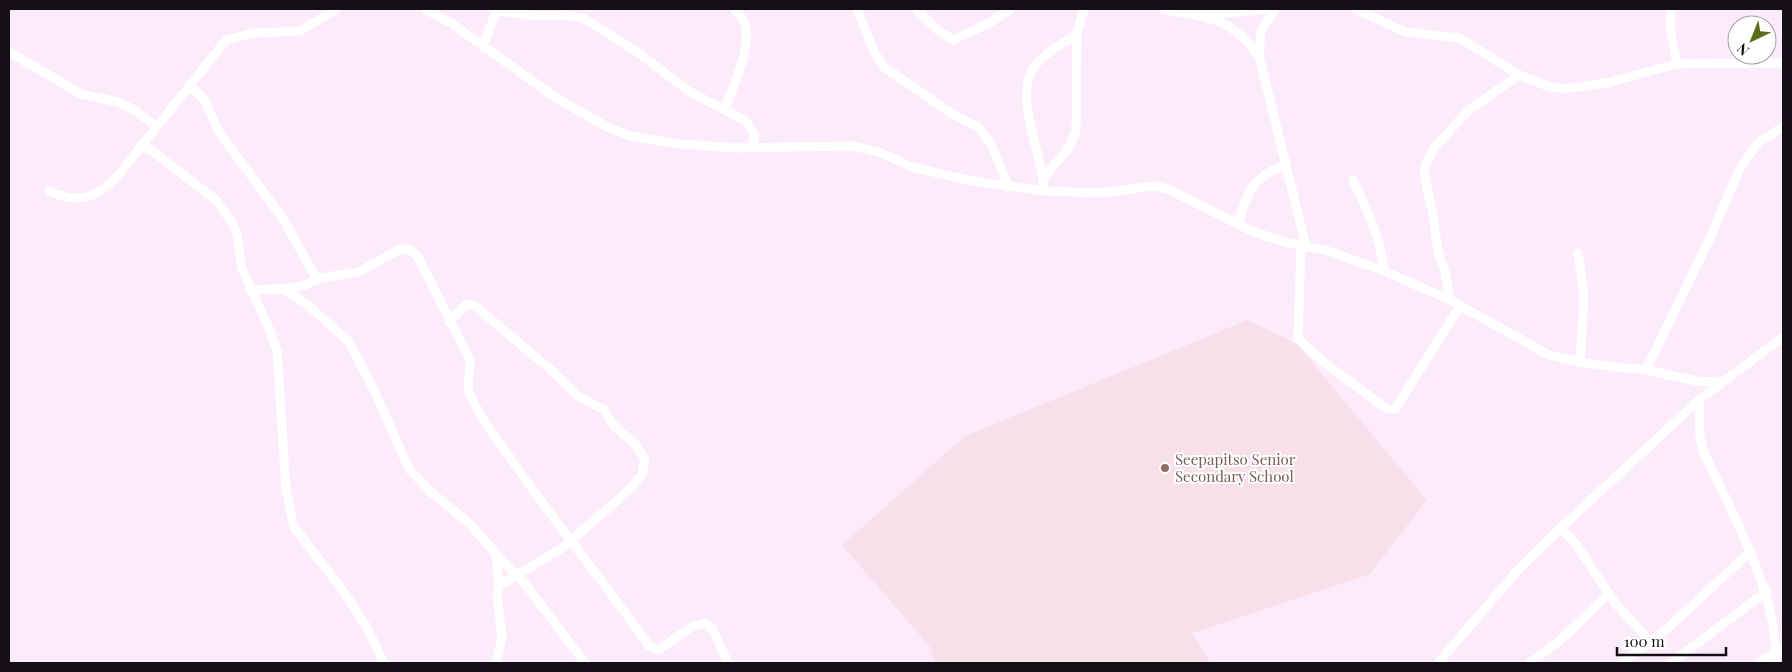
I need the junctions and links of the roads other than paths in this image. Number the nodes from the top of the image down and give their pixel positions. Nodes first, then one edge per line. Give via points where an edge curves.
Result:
1 (337, 9) edge
2 (425, 9) edge
3 (734, 9) edge
4 (857, 9) edge
5 (916, 9) edge
6 (1011, 9) edge
7 (1084, 9) edge
8 (1164, 9) edge
9 (1268, 9) edge
10 (1275, 9) edge
11 (1356, 9) edge
12 (1671, 9) edge
13 (1197, 16) junction
14 (1077, 34) junction
15 (483, 47) junction
16 (9, 52) edge
17 (1259, 56) junction
18 (1783, 63) edge
19 (1677, 64) junction
20 (1519, 75) junction
21 (189, 85) junction
22 (725, 109) junction
23 (157, 127) junction
24 (1783, 127) edge
25 (143, 144) junction
26 (754, 148) junction
27 (1285, 165) junction
28 (1044, 178) junction
29 (1353, 180) dead end
30 (1009, 187) junction
31 (49, 191) dead end
32 (1044, 191) junction
33 (1239, 222) junction
34 (1304, 246) junction
35 (1578, 253) dead end
36 (1384, 271) junction
37 (317, 280) junction
38 (283, 289) junction
39 (250, 290) junction
40 (1450, 300) junction
41 (1460, 306) junction
42 (449, 322) junction
43 (1783, 337) edge
44 (1580, 363) junction
45 (1646, 370) junction
46 (1721, 382) junction
47 (1699, 400) junction
48 (1561, 528) junction
49 (571, 539) junction
50 (1749, 553) junction
51 (496, 554) junction
52 (515, 574) junction
53 (499, 586) junction
54 (1766, 591) junction
55 (1609, 593) junction
56 (1650, 641) junction
57 (1780, 650) edge
58 (384, 663) edge
59 (496, 663) edge
60 (586, 663) edge
61 (728, 663) edge
62 (1438, 663) edge
63 (1530, 663) edge
64 (1622, 663) edge
65 (1671, 663) edge
66 (1758, 663) edge
67 (1776, 663) edge

1 - 21 street via 300,32 254,33 230,38 219,46
2 - 15 street
3 - 22 street via 747,30 740,69
4 - 30 street via 874,52 884,67 954,115 978,127 991,144
5 - 6 street via 953,40
7 - 14 street
8 - 13 street
9 - 13 street
10 - 17 street via 1261,31
11 - 20 street via 1405,32 1460,38
12 - 19 street via 1670,27
13 - 17 street via 1234,28
14 - 28 street via 1076,132 1068,149
14 - 28 street via 1044,56 1028,78 1026,110
15 - 22 street via 495,14 500,11 578,17 636,51 690,92
15 - 26 street via 555,97 618,132 679,144
16 - 23 street via 81,94 118,102
17 - 27 street
18 - 19 street
19 - 20 street via 1578,88 1550,86
20 - 40 street via 1469,110 1434,148 1425,166 1438,252 1446,272
21 - 23 street
21 - 37 street via 204,99 219,132 284,220
22 - 26 street via 746,121 752,129
23 - 25 street
24 - 45 street via 1759,142 1740,168 1712,236
25 - 31 street via 113,182 89,198 75,199
25 - 39 street via 224,209 236,234
26 - 30 street via 853,146 879,152 912,167
27 - 33 street via 1268,172 1251,188
27 - 34 street
28 - 32 street
29 - 36 street via 1373,223
30 - 32 street
32 - 33 street via 1100,194 1154,186 1168,189
33 - 34 street via 1271,238
34 - 36 street
34 - 41 street via 1298,339 1387,409 1395,409
35 - 44 street via 1584,294
36 - 40 street
37 - 38 street
37 - 42 street via 360,272 398,250 410,248 421,262
38 - 39 street
38 - 51 street via 308,305 349,342 409,469 470,524
39 - 58 street via 277,351 286,489 294,527 344,592
40 - 41 street
41 - 44 street via 1549,355
42 - 49 street via 472,367 467,384 473,401 531,490
42 - 49 street via 466,305 474,305 578,396 604,410 614,426 640,450 645,459 642,474 633,486
43 - 46 street
44 - 45 street
45 - 46 street via 1697,381
46 - 47 street
47 - 48 street
47 - 50 street via 1704,453
48 - 55 street via 1576,544
48 - 62 street via 1518,570
49 - 52 street via 552,555
49 - 61 street via 652,649 658,650 693,626 705,623 713,630
50 - 54 street
50 - 56 street
51 - 52 street
51 - 53 street
52 - 53 street
52 - 60 street
53 - 59 street via 497,596 502,637
54 - 57 street
54 - 65 street
55 - 56 street
55 - 63 street via 1564,637
56 - 64 street
57 - 66 street
57 - 67 street

